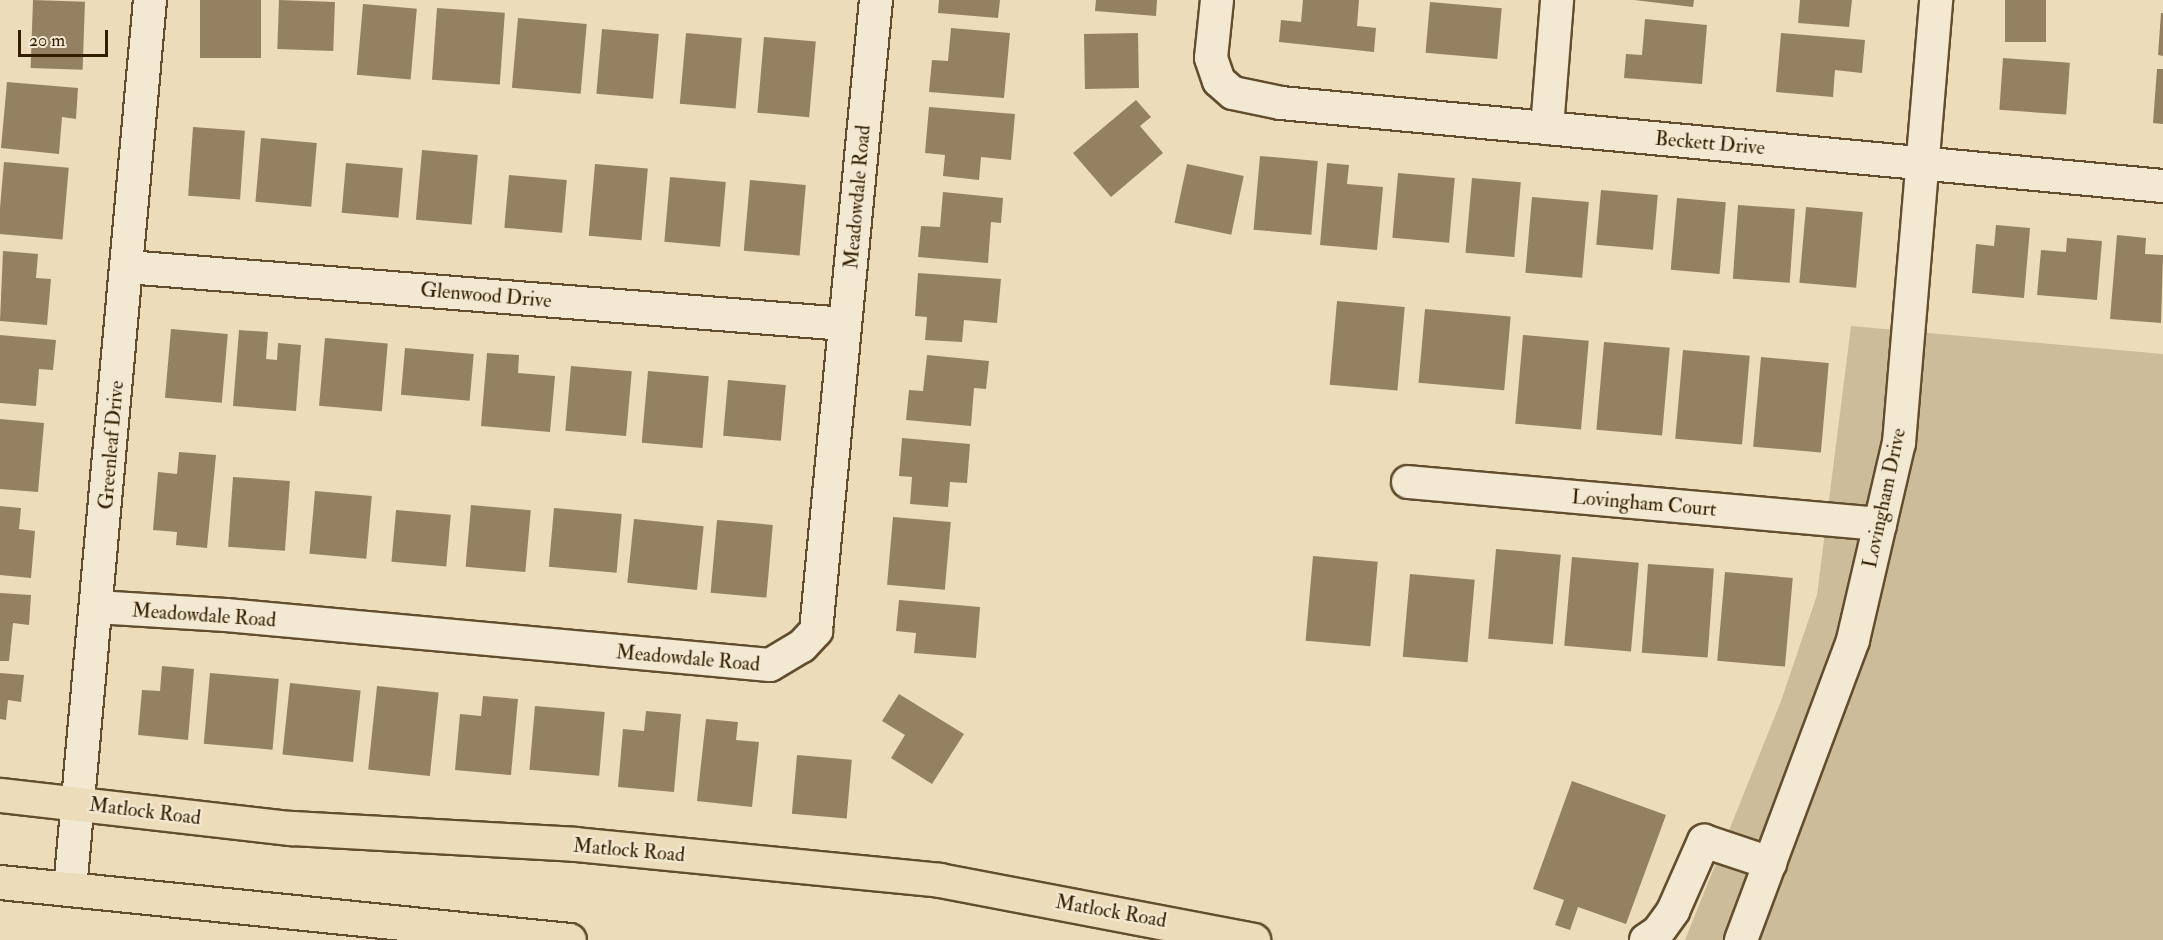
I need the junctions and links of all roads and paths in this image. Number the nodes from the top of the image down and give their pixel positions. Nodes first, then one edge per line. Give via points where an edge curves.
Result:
1 (150, 0) edge
2 (876, 0) edge
3 (1216, 0) edge
4 (1557, 0) edge
5 (1936, 0) edge
6 (1547, 128) junction
7 (1924, 163) junction
8 (2163, 186) edge
9 (127, 267) junction
10 (845, 324) junction
11 (1408, 482) dead end
12 (1880, 524) junction
13 (96, 607) junction
14 (0, 795) edge
15 (78, 802) junction
16 (1770, 863) junction
17 (0, 882) edge
18 (70, 889) junction
19 (568, 940) edge
20 (1253, 940) edge
21 (1646, 940) edge
22 (1741, 940) edge

1 - 9 street, Greenleaf Drive
2 - 10 street, Meadowdale Road
3 - 6 street, Beckett Drive via 1211,57 1219,81 1233,93 1281,103
4 - 6 street
5 - 7 street, Lovingham Drive
6 - 7 street, Beckett Drive
7 - 8 street, Beckett Drive
7 - 12 street, Lovingham Drive via 1899,443
9 - 10 street, Glenwood Drive
9 - 13 street, Greenleaf Drive
10 - 13 street, Meadowdale Road via 816,632 802,646 770,665 226,615
11 - 12 street, Lovingham Court
12 - 16 street, Lovingham Drive via 1853,640
13 - 15 street, Greenleaf Drive
14 - 15 main road, Matlock Road
15 - 18 street, Greenleaf Drive
15 - 20 main road, Matlock Road via 291,828 575,844 939,880
16 - 21 street via 1704,841 1672,911 1658,932
16 - 22 street, Lovingham Drive
17 - 18 main road
18 - 19 main road

